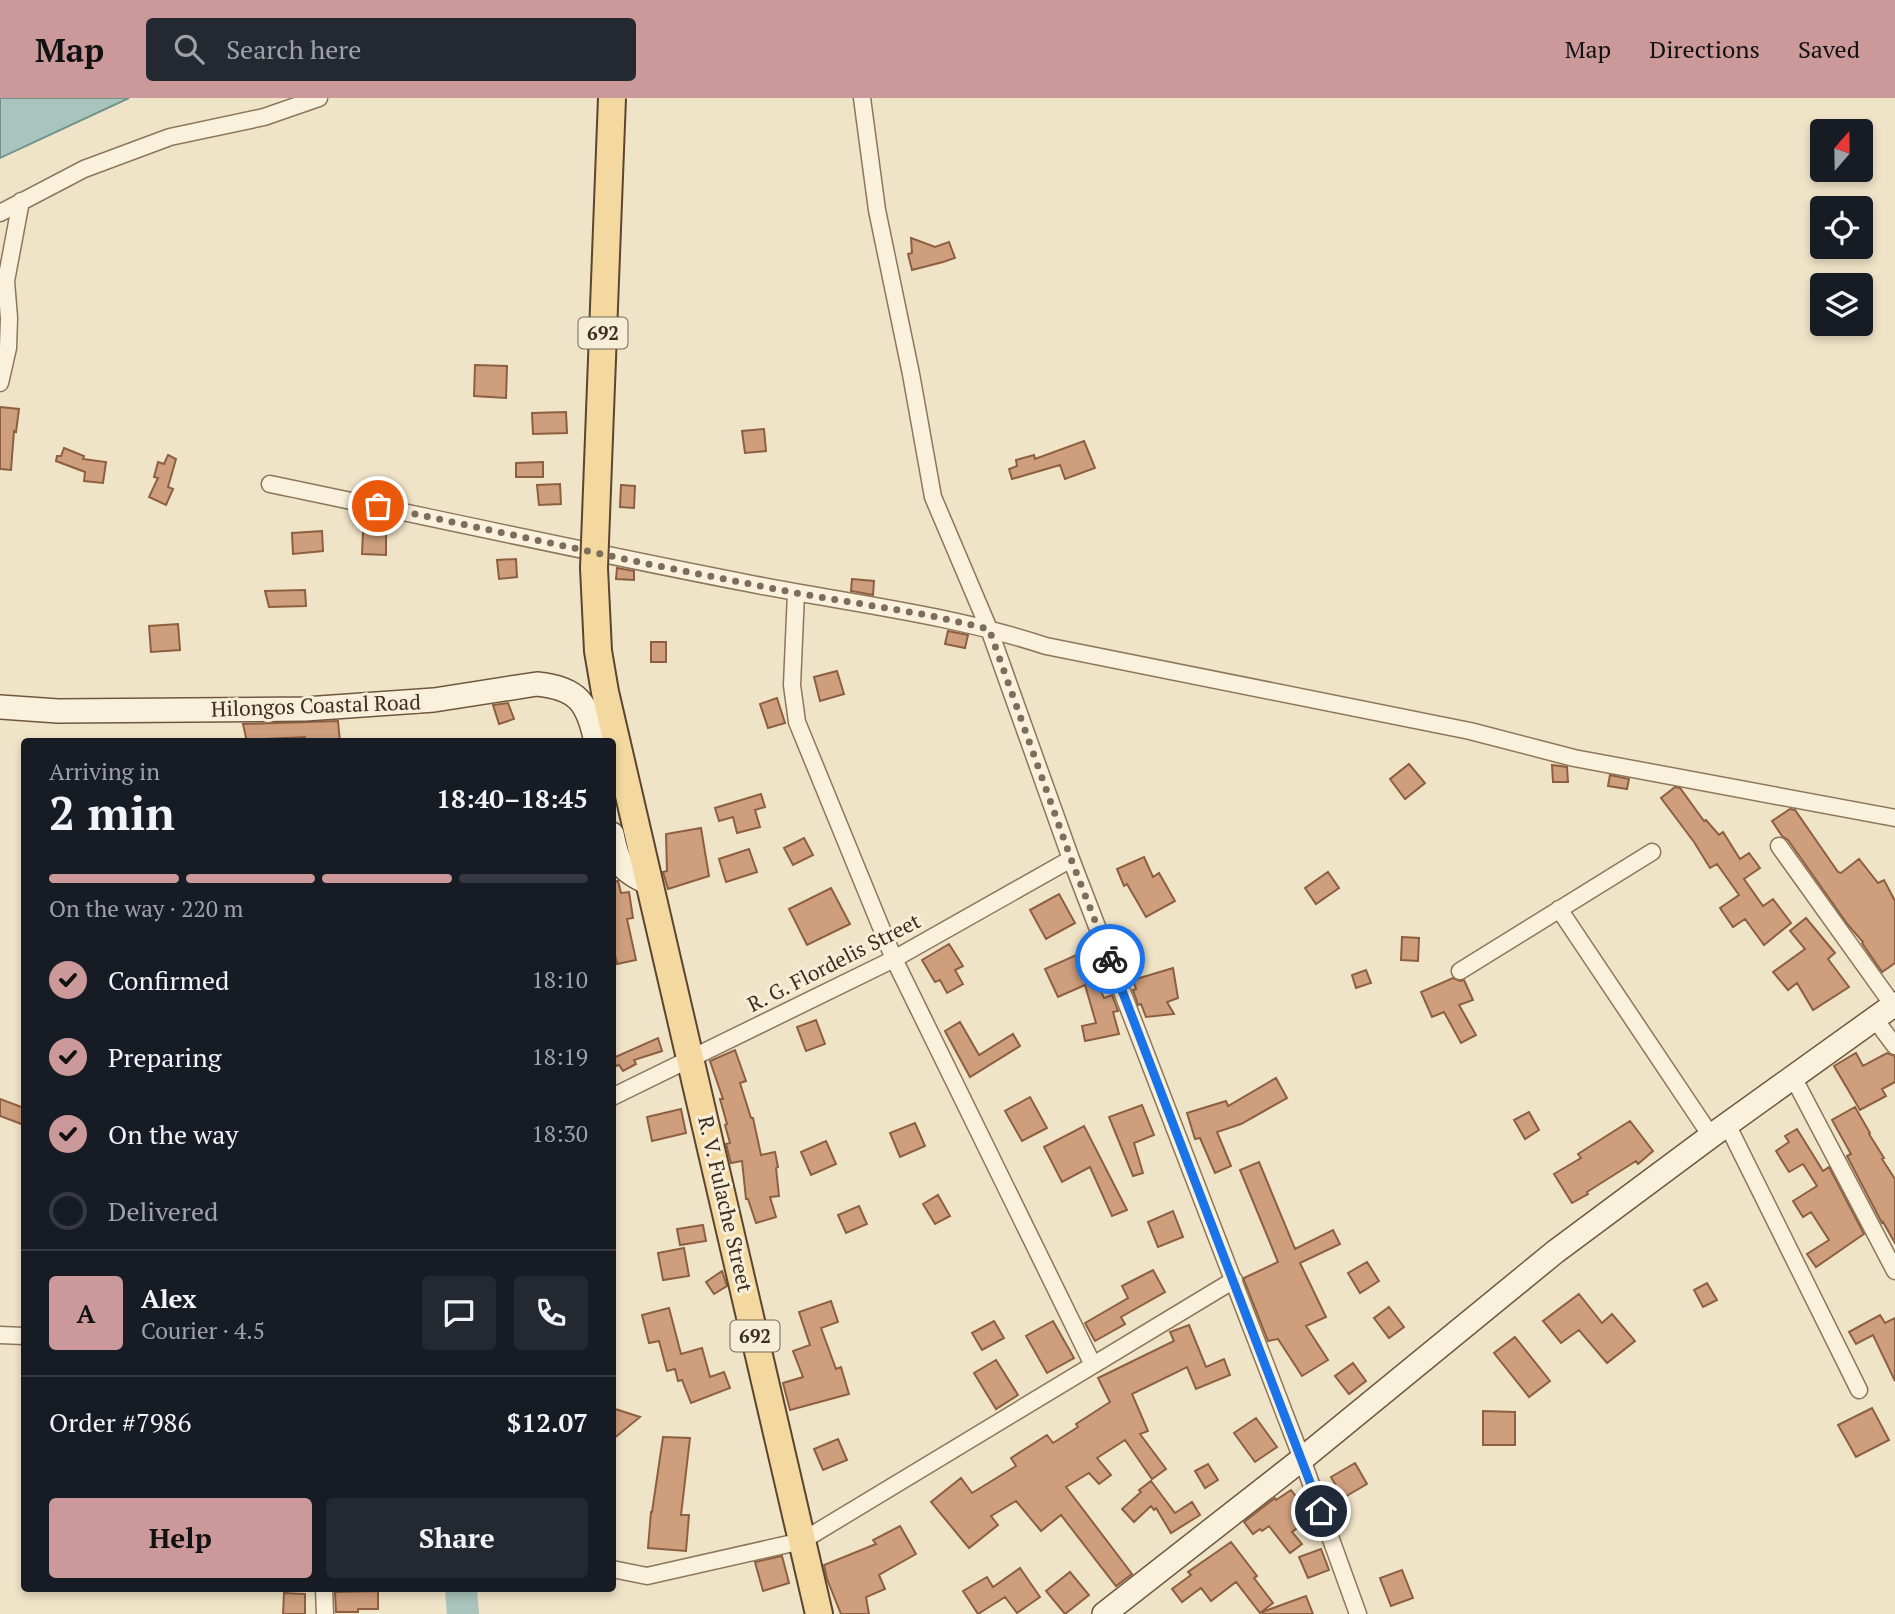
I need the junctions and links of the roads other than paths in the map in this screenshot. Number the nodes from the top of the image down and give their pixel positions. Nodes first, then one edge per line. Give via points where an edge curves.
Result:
1 (319, 98) edge
2 (612, 98) edge
3 (862, 98) edge
4 (21, 201) junction
5 (0, 213) edge
6 (0, 383) edge
7 (270, 484) dead end
8 (796, 593) junction
9 (989, 629) junction
10 (0, 706) edge
11 (595, 738) edge
12 (616, 738) edge
13 (616, 740) edge
14 (1895, 818) edge
15 (1779, 846) dead end
16 (616, 849) edge
17 (1652, 852) dead end
18 (1071, 859) junction
19 (648, 880) junction
20 (1559, 909) junction
21 (894, 959) junction
22 (1460, 971) dead end
23 (1887, 1009) edge
24 (1895, 1046) edge
25 (691, 1058) junction
26 (1793, 1077) junction
27 (616, 1095) edge
28 (1719, 1130) junction
29 (1895, 1271) edge
30 (1234, 1280) junction
31 (0, 1335) edge
32 (21, 1336) edge
33 (1093, 1365) junction
34 (1859, 1390) dead end
35 (1302, 1460) junction
36 (802, 1541) junction
37 (616, 1570) edge
38 (324, 1592) edge
39 (325, 1614) edge
40 (819, 1614) edge
41 (1104, 1614) edge
42 (1358, 1614) edge

1 - 4 street via 264,117 170,137 84,169
2 - 12 main road, 692, bridge via 594,569 598,651
3 - 9 street via 877,210 933,497
4 - 5 street
4 - 6 street via 6,281 8,348
7 - 8 street
8 - 9 street
8 - 21 street via 792,685 797,722
9 - 14 street via 1046,646 1470,731 1574,758
9 - 18 street
10 - 11 street, Hilongos Coastal Road via 58,711 305,709 434,700 537,684 553,685 578,697
13 - 19 main road, 692, bridge
15 - 23 street
16 - 19 street via 624,870
17 - 20 street
18 - 21 street, R. G. Flordelis Street
18 - 30 street
19 - 25 main road, R. V. Fulache Street / 692
20 - 22 street
20 - 28 street
21 - 25 street, R. G. Flordelis Street
21 - 33 street
23 - 24 street
23 - 26 street
25 - 27 street, R. G. Flordelis Street
25 - 36 main road, R. V. Fulache Street / 692
26 - 28 street
26 - 29 street
28 - 34 street
28 - 35 street via 1555,1252
30 - 33 street
30 - 35 street
31 - 32 street
33 - 36 street
35 - 41 street
35 - 42 street
36 - 37 street via 647,1576
36 - 40 main road, R. V. Fulache Street / 692
38 - 39 street

